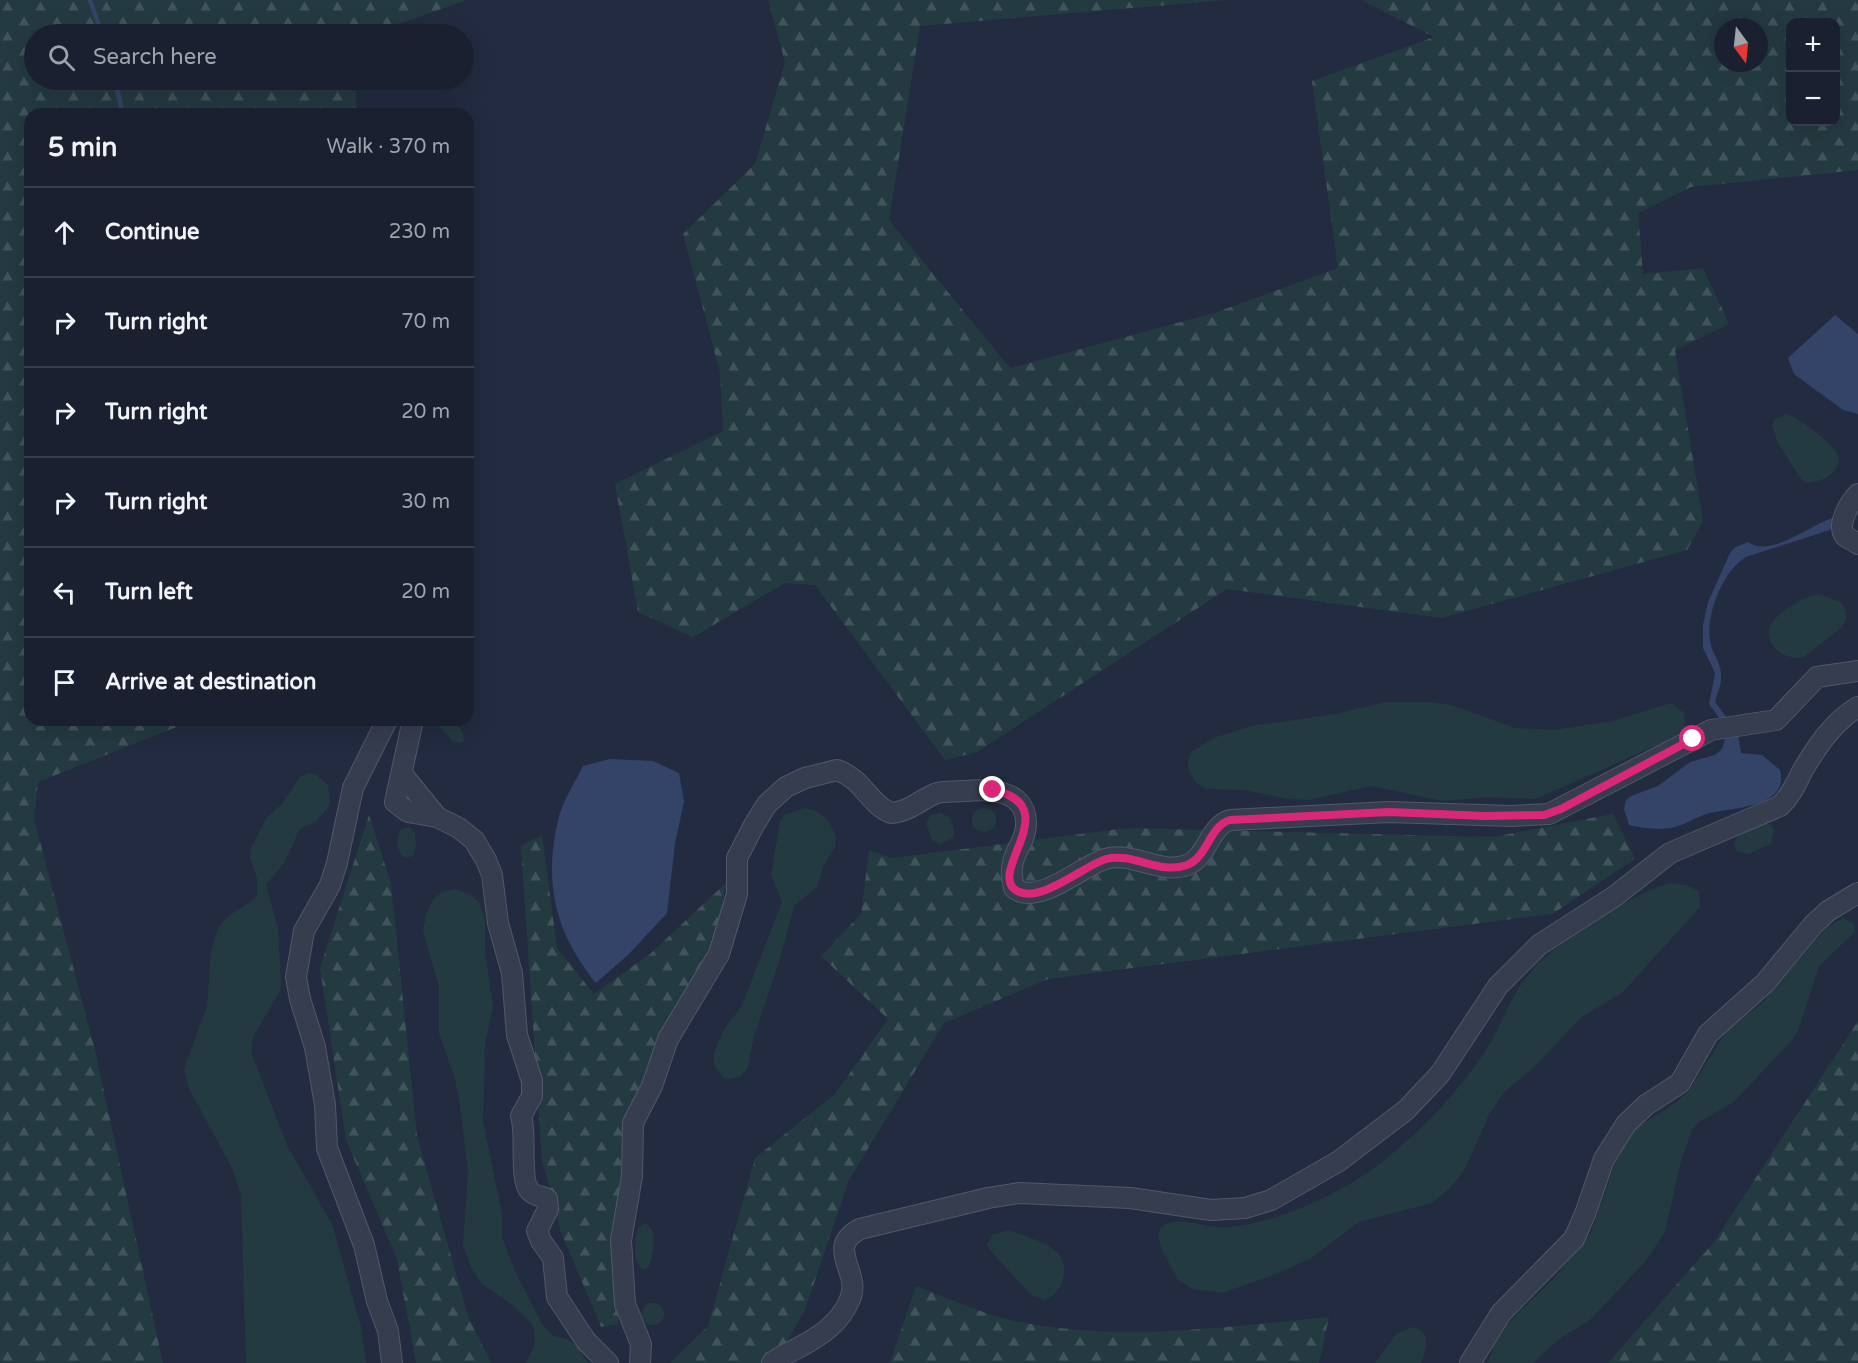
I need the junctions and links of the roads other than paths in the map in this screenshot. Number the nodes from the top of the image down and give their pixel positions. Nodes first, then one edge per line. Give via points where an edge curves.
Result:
1 (1858, 494) edge
2 (1858, 544) edge
3 (1858, 670) edge
4 (1858, 707) edge
5 (411, 726) edge
6 (384, 727) edge
7 (407, 743) junction
8 (1858, 893) edge
9 (392, 1363) edge
10 (608, 1363) edge
11 (640, 1363) edge
12 (772, 1363) edge
13 (1470, 1363) edge

1 - 2 lane via 1847,509 1843,530
3 - 11 lane via 1817,677 1776,720 1711,730 1549,814 1389,812 1230,820 1219,826 1200,854 1186,865 1173,867 1115,857 1036,893 1018,892 1014,888 1011,866 1026,820 1020,803 999,791 941,792 891,813 857,780 837,770 793,783 767,804 737,858 737,894 719,954 668,1039 652,1086 633,1123 632,1176 621,1240 625,1304 642,1348
4 - 12 lane via 1822,740 1780,806 1670,853 1615,896 1529,953 1489,998 1447,1065 1421,1096 1326,1169 1271,1200 1235,1209 1192,1209 1130,1198 1019,1193 860,1229 850,1234 844,1244 843,1256 853,1288 844,1314 818,1336
5 - 7 lane
6 - 7 lane
6 - 9 lane via 353,788 337,863 330,885 304,931 296,977 315,1047 325,1105 327,1148 364,1245 389,1336
7 - 10 lane via 395,795 398,805 408,812 437,817 470,836 490,868 498,923 512,973 518,1035 532,1081 532,1096 521,1116 526,1185 531,1193 547,1199 548,1209 537,1231 553,1258 557,1297 585,1341
8 - 13 lane via 1820,918 1765,983 1708,1034 1680,1083 1626,1124 1604,1159 1574,1239 1501,1313

